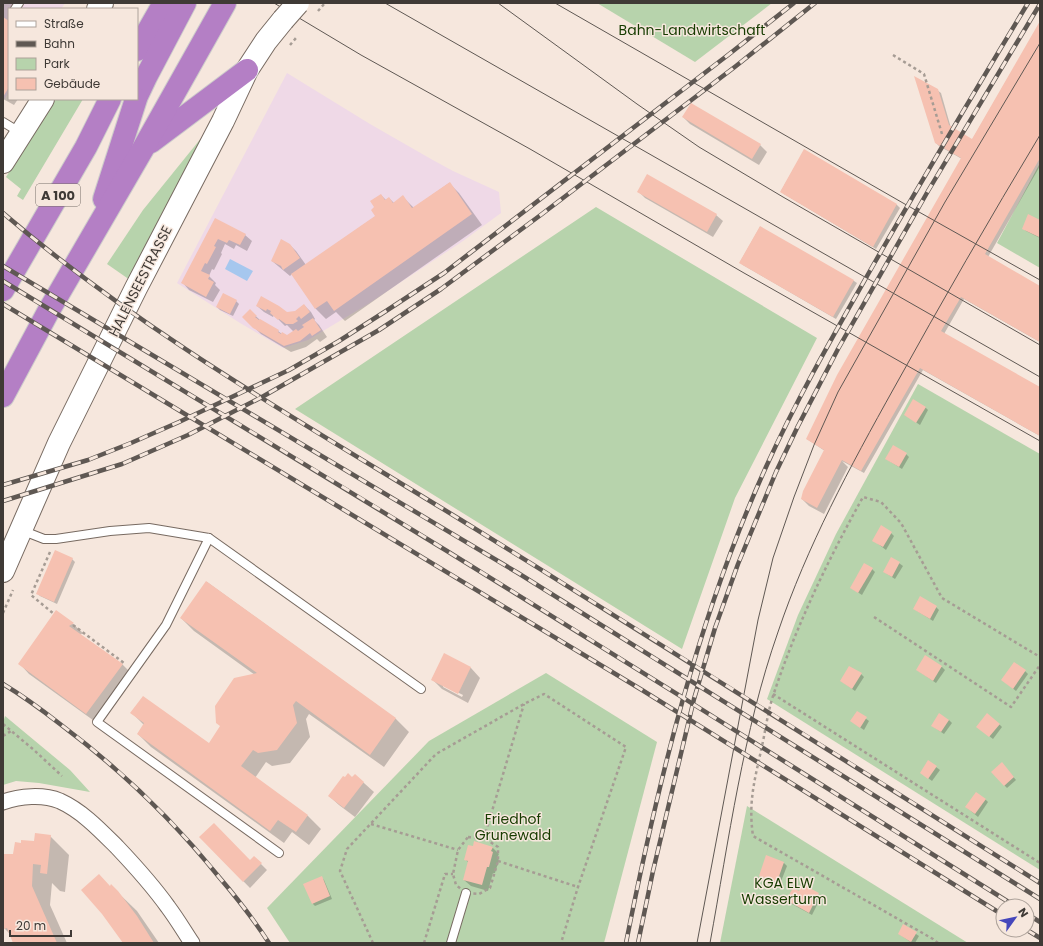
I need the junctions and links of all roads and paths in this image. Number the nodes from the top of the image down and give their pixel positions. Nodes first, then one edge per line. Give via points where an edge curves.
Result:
1 (164, 3) edge
2 (185, 3) edge
3 (225, 3) edge
4 (298, 3) edge
5 (138, 48) edge
6 (893, 55) dead end
7 (247, 70) junction
8 (138, 94) edge
9 (41, 100) edge
10 (110, 100) edge
11 (136, 100) edge
12 (3, 122) edge
13 (22, 133) junction
14 (942, 134) dead end
15 (144, 147) junction
16 (3, 162) edge
17 (90, 240) junction
18 (3, 290) edge
19 (3, 396) edge
20 (21, 529) junction
21 (209, 538) junction
22 (56, 539) junction
23 (3, 571) edge
24 (54, 614) dead end
25 (874, 616) dead end
26 (73, 625) dead end
27 (1040, 657) edge
28 (1040, 665) edge
29 (134, 670) junction
30 (421, 689) dead end
31 (774, 694) junction
32 (524, 704) junction
33 (3, 724) edge
34 (11, 731) junction
35 (3, 736) edge
36 (62, 776) dead end
37 (8, 801) edge
38 (371, 824) junction
39 (484, 838) junction
40 (458, 850) junction
41 (279, 853) dead end
42 (498, 861) junction
43 (1040, 863) edge
44 (452, 874) junction
45 (578, 887) junction
46 (466, 893) junction
47 (192, 943) edge
48 (373, 943) edge
49 (424, 943) edge
50 (451, 943) edge
51 (561, 943) edge
52 (938, 943) edge

1 - 5 highway
2 - 8 highway
3 - 15 highway, A 100
4 - 7 main road, HALENSEESTRASSE, bridge via 266,41
6 - 14 path via 924,74
7 - 15 highway
7 - 20 main road, HALENSEESTRASSE via 59,443
9 - 13 main road
10 - 18 highway, A 100 via 86,147
11 - 17 highway, A 100
12 - 13 lane
13 - 16 main road
15 - 17 highway, A 100
17 - 19 highway, A 100
20 - 22 lane via 44,539
20 - 23 main road, HALENSEESTRASSE
21 - 22 lane via 148,528
21 - 29 lane via 166,625
21 - 30 lane
22 - 24 path via 31,595
25 - 28 path via 1011,707
26 - 29 path
27 - 31 path via 942,598 901,523 881,502 863,497 839,540 802,618
29 - 41 lane via 97,722
31 - 43 path
31 - 52 path via 751,794 753,836
32 - 38 path via 436,754
32 - 39 path
32 - 45 path via 542,694 547,695 626,747
33 - 34 path
34 - 35 path
34 - 36 path
37 - 47 street via 37,797 57,800 77,810 144,876
38 - 40 path
38 - 48 path via 347,849 340,871
39 - 40 path via 468,837
39 - 42 path via 498,846
40 - 44 path
42 - 45 path
42 - 46 path via 490,888 479,894
44 - 46 path via 456,885
44 - 49 path via 444,874
45 - 51 path
46 - 50 lane

